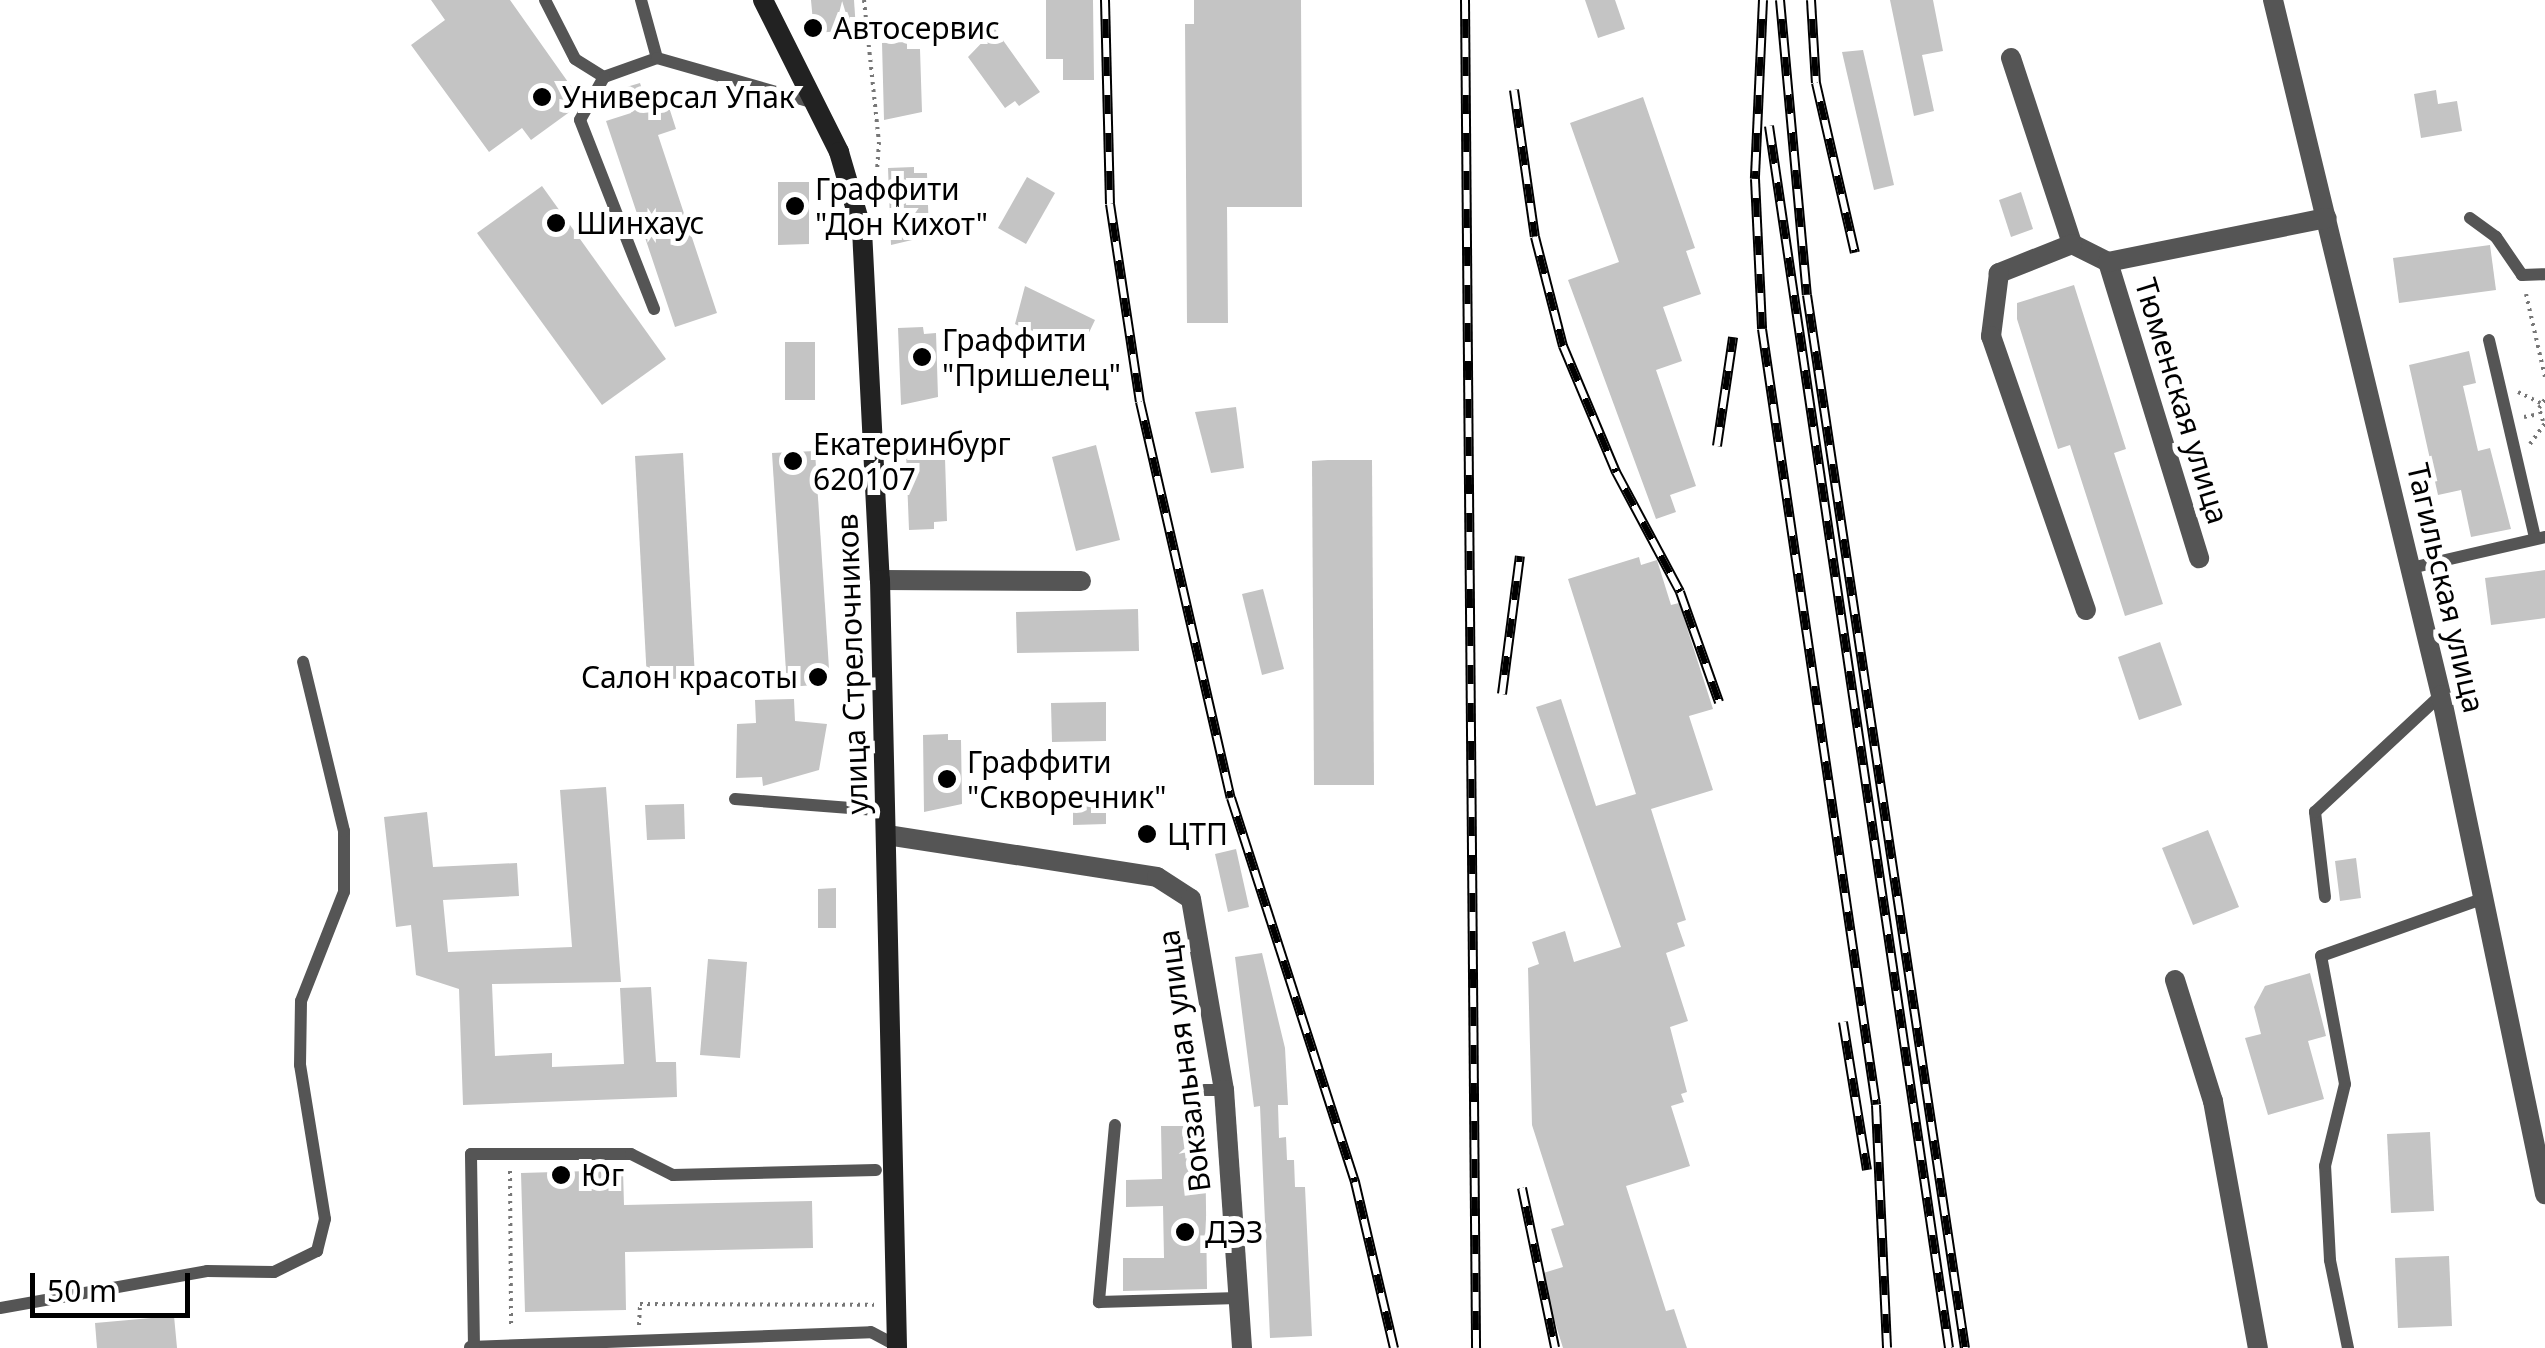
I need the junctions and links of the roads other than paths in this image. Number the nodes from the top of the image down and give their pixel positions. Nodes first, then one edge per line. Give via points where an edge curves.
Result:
1 (545, 0) edge
2 (642, 0) edge
3 (763, 0) edge
4 (2273, 0) edge
5 (658, 58) junction
6 (2011, 58) dead end
7 (604, 77) junction
8 (815, 104) junction
9 (2327, 218) junction
10 (2470, 218) dead end
11 (2072, 244) junction
12 (2108, 262) junction
13 (2545, 274) edge
14 (654, 309) dead end
15 (2489, 340) dead end
16 (2540, 538) edge
17 (2199, 558) dead end
18 (2411, 568) junction
19 (880, 580) junction
20 (1081, 581) dead end
21 (2086, 610) dead end
22 (303, 662) dead end
23 (2441, 695) junction
24 (735, 798) dead end
25 (886, 811) junction
26 (886, 835) junction
27 (2325, 897) dead end
28 (2482, 899) junction
29 (2175, 980) dead end
30 (1115, 1125) dead end
31 (876, 1170) dead end
32 (2545, 1194) edge
33 (1238, 1298) junction
34 (0, 1308) edge
35 (470, 1347) edge
36 (898, 1347) edge
37 (1242, 1348) edge
38 (2258, 1348) edge
39 (2348, 1348) edge

1 - 7 lane via 575,59
2 - 5 lane
3 - 8 main road, улица Стрелочников
4 - 9 street, Тагильская улица
5 - 7 lane
5 - 8 lane
6 - 11 street
7 - 14 lane via 580,120
8 - 19 main road, улица Стрелочников via 839,152 862,230
9 - 12 street, Тюменская улица
9 - 18 street, Тагильская улица
10 - 13 lane via 2496,237 2522,275
11 - 12 street, Тюменская улица
11 - 21 street via 1999,272 1991,336
12 - 17 street, Тюменская улица
15 - 16 lane
16 - 18 lane
18 - 23 street, Тагильская улица
19 - 20 street
19 - 25 main road, улица Стрелочников
22 - 34 lane via 344,831 344,892 301,1001 300,1065 325,1218 317,1251 274,1272 206,1272
23 - 27 lane via 2316,812
23 - 28 street, Тагильская улица
24 - 25 lane
25 - 26 main road, улица Стрелочников
26 - 33 street, Вокзальная улица via 1157,877 1182,890 1198,915
26 - 36 main road, улица Стрелочников
28 - 32 street, Тагильская улица
28 - 39 lane via 2321,956 2345,1084 2325,1166 2330,1260
29 - 38 street via 2213,1101
30 - 33 lane via 1099,1302
31 - 35 lane via 673,1175 631,1154 471,1154
33 - 37 street, Вокзальная улица
35 - 36 lane via 871,1332

